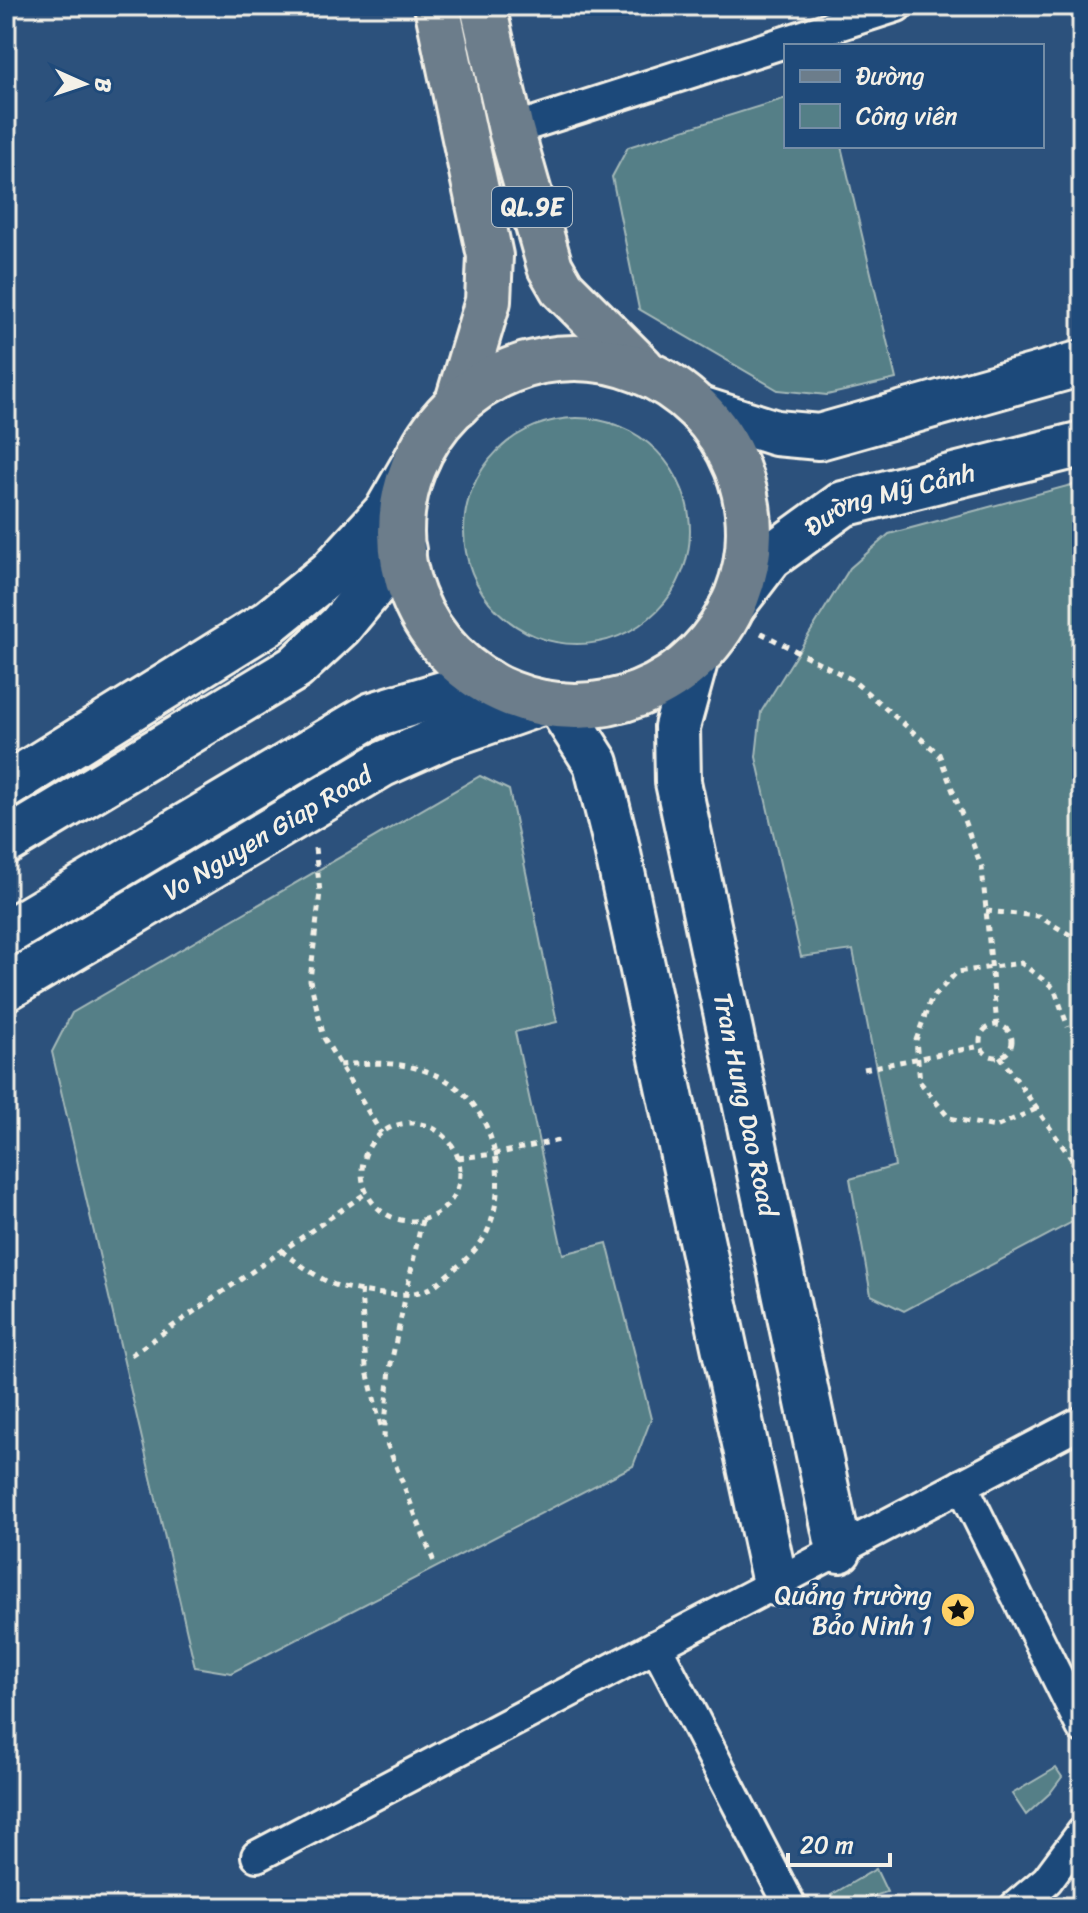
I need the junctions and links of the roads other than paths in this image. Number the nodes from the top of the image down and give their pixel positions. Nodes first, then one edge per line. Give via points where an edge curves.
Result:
1 (437, 6) edge
2 (483, 6) edge
3 (897, 6) edge
4 (812, 19) edge
5 (511, 130) junction
6 (1082, 363) edge
7 (647, 373) junction
8 (457, 405) junction
9 (700, 409) junction
10 (1082, 444) edge
11 (417, 459) junction
12 (403, 550) junction
13 (730, 612) junction
14 (696, 658) junction
15 (486, 681) junction
16 (550, 704) junction
17 (6, 786) edge
18 (6, 842) edge
19 (6, 933) edge
20 (6, 988) edge
21 (1082, 1422) edge
22 (962, 1485) junction
23 (839, 1550) junction
24 (775, 1583) junction
25 (656, 1646) junction
26 (1082, 1727) edge
27 (1082, 1833) edge
28 (257, 1856) dead end
29 (791, 1907) edge
30 (1015, 1907) edge

1 - 8 main road, QL.9E via 490,256 488,301
2 - 5 main road, QL.9E
3 - 4 street
4 - 5 street
5 - 7 main road, QL.9E via 550,267 562,288
6 - 9 main road via 819,437 776,433
7 - 8 main road via 602,358 545,359 493,377
7 - 9 main road
8 - 11 main road
9 - 13 main road via 733,455 748,510 747,566
10 - 13 main road, Đường Mỹ Cảnh via 843,504 770,557
11 - 12 main road via 402,513
11 - 17 main road via 387,511 331,572 268,623
12 - 15 main road via 423,616 455,659
12 - 18 main road via 340,626 295,668
13 - 14 main road
14 - 16 main road via 653,689 602,705
14 - 23 main road, Tran Hung Dao Road via 677,727 678,782
15 - 16 main road
15 - 19 main road, Vo Nguyen Giap Road via 372,715
16 - 20 main road, Vo Nguyen Giap Road via 446,736 381,765
16 - 24 main road via 596,763
21 - 22 street
22 - 23 street
22 - 26 street
23 - 24 street
24 - 25 street
25 - 28 street
25 - 29 street
27 - 30 street via 1047,1880

